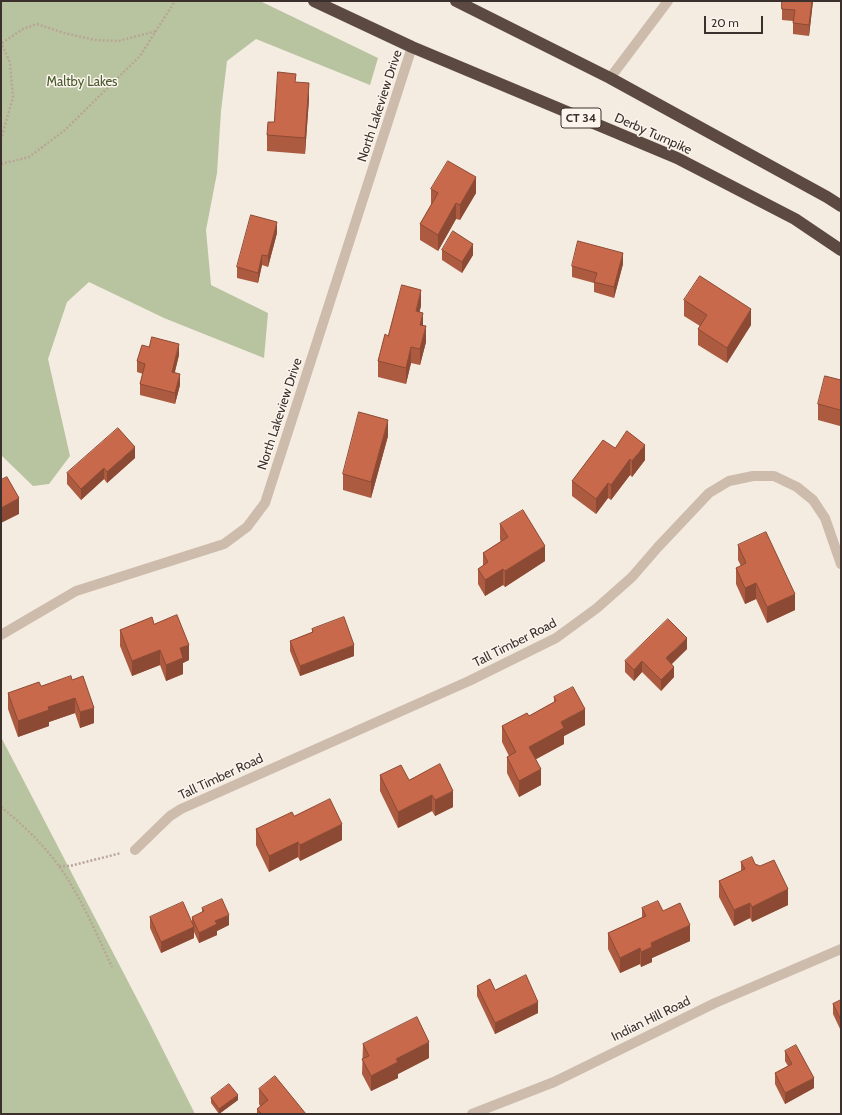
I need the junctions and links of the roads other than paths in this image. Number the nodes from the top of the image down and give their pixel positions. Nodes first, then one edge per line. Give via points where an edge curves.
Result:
1 (314, 1) edge
2 (456, 1) edge
3 (668, 1) edge
4 (412, 47) junction
5 (610, 78) junction
6 (841, 206) edge
7 (841, 250) edge
8 (841, 564) edge
9 (1, 635) edge
10 (135, 850) road end
11 (841, 949) edge
12 (472, 1114) edge

1 - 4 highway, Derby Turnpike / CT 34
2 - 5 highway, Derby Turnpike
3 - 5 street
4 - 7 highway, Derby Turnpike / CT 34 via 676,158 794,219
4 - 9 street, North Lakeview Drive via 276,468 260,509 247,527 224,544 76,591
5 - 6 highway, Derby Turnpike
8 - 10 street, Tall Timber Road via 825,518 814,500 797,487 774,476 753,476 729,481 709,493 632,577 597,608 556,638 470,681 182,809 170,816
11 - 12 street, Indian Hill Road via 715,1003 554,1082

